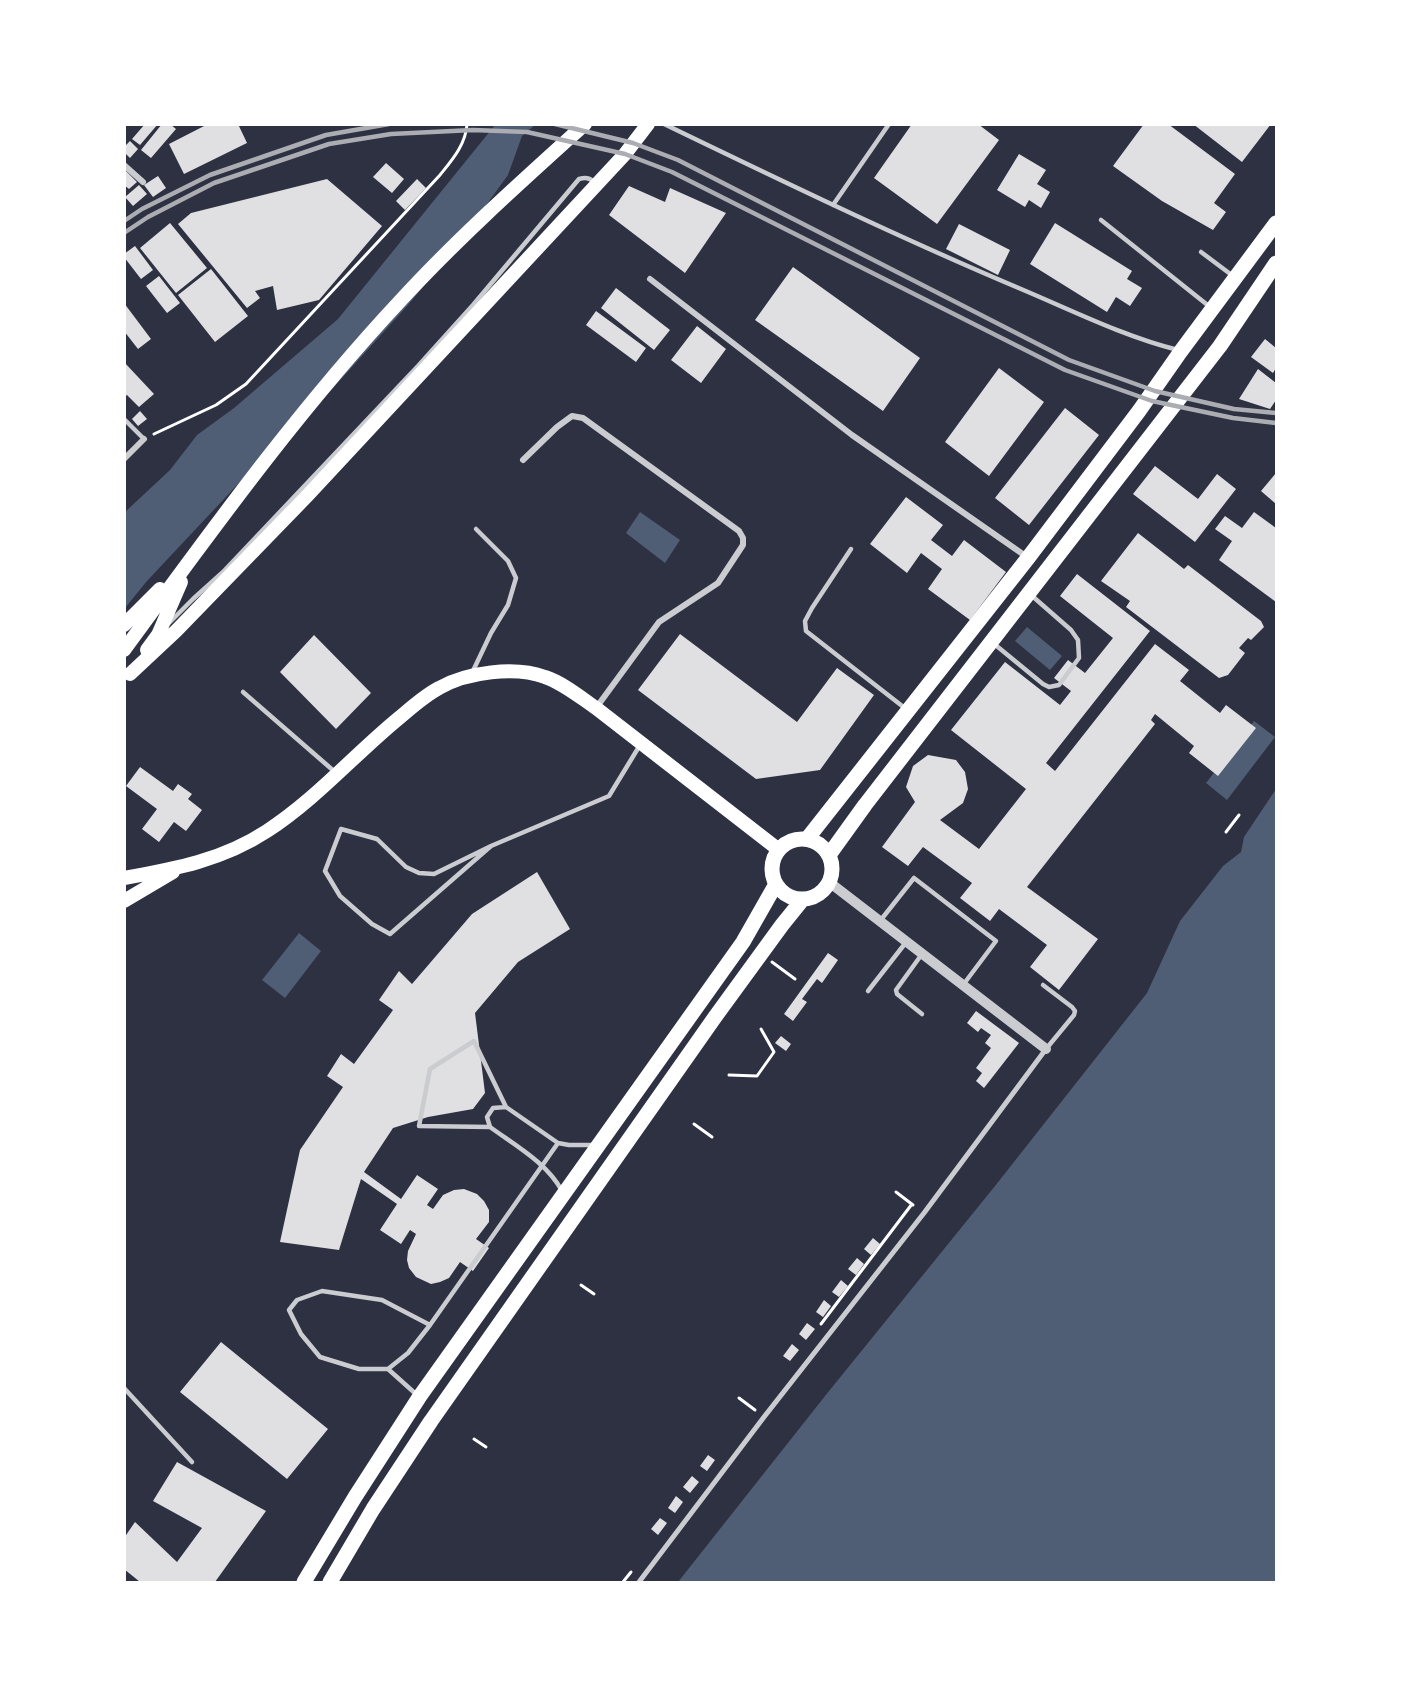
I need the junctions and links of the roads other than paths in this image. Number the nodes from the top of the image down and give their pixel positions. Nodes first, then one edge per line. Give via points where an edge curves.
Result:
1 (585, 124) edge
2 (648, 124) edge
3 (664, 124) edge
4 (889, 124) edge
5 (124, 165) edge
6 (143, 182) dead end
7 (596, 184) junction
8 (833, 205) junction
9 (1101, 220) dead end
10 (1276, 222) edge
11 (1201, 252) dead end
12 (1276, 263) edge
13 (1235, 278) junction
14 (650, 279) dead end
15 (1212, 308) junction
16 (1197, 330) junction
17 (1220, 346) junction
18 (1180, 352) junction
19 (124, 419) edge
20 (144, 439) joint
21 (124, 459) edge
22 (523, 460) dead end
23 (476, 529) dead end
24 (850, 549) dead end
25 (191, 558) junction
26 (1028, 558) junction
27 (1029, 593) junction
28 (124, 625) edge
29 (158, 635) junction
30 (992, 642) junction
31 (124, 650) edge
32 (471, 676) junction
33 (127, 677) edge
34 (243, 692) dead end
35 (596, 708) junction
36 (909, 711) junction
37 (641, 743) junction
38 (337, 774) junction
39 (807, 839) junction
40 (491, 846) junction
41 (779, 850) junction
42 (829, 855) junction
43 (180, 868) junction
44 (124, 878) edge
45 (829, 882) junction
46 (776, 884) junction
47 (803, 899) junction
48 (124, 901) edge
49 (880, 921) junction
50 (907, 941) junction
51 (922, 954) junction
52 (963, 985) junction
53 (1043, 985) dead end
54 (868, 991) dead end
55 (922, 1014) dead end
56 (1046, 1049) junction
57 (506, 1107) junction
58 (490, 1127) junction
59 (558, 1143) junction
60 (598, 1144) junction
61 (543, 1166) junction
62 (564, 1194) junction
63 (430, 1325) junction
64 (388, 1369) junction
65 (124, 1388) edge
66 (420, 1396) junction
67 (192, 1462) dead end
68 (355, 1497) junction
69 (373, 1509) junction
70 (304, 1582) edge
71 (330, 1582) edge
72 (639, 1582) edge

1 - 25 main road via 462,236 400,300 320,391
2 - 7 main road
3 - 8 lane
4 - 8 lane
5 - 6 street
7 - 29 lane via 585,177 579,179 418,366
7 - 33 main road via 307,496
8 - 18 lane via 990,276
9 - 15 lane
10 - 13 highway
11 - 13 lane
12 - 17 highway
13 - 15 highway
14 - 26 street via 852,435
15 - 16 highway
16 - 17 highway
16 - 18 highway
17 - 27 highway
18 - 26 highway
19 - 20 lane
20 - 21 street
22 - 35 street via 572,416 583,418 739,531 743,538 718,583 659,622
23 - 32 lane via 508,561 516,578 508,605
24 - 36 lane via 805,621 806,631
25 - 28 main road
25 - 29 main road
25 - 31 main road
26 - 36 highway
27 - 30 highway
27 - 30 lane via 1078,640 1079,658 1059,685 1043,684
29 - 33 main road
30 - 42 highway
32 - 35 main road via 515,672 545,677
32 - 38 main road via 440,687 414,705
34 - 38 lane
35 - 37 main road
36 - 39 highway
37 - 40 lane via 609,796
37 - 41 main road
38 - 43 main road via 266,832 225,853
39 - 41 highway via 792,840
39 - 42 highway
40 - 40 lane via 390,934 340,896 326,871 341,829 377,839 406,867 419,873 434,874
41 - 46 highway via 772,867
42 - 45 highway
43 - 44 main road
43 - 48 main road
45 - 47 highway via 817,895
45 - 49 street
46 - 47 highway via 789,896
46 - 60 highway via 743,942
47 - 69 highway via 430,1421
49 - 50 street
49 - 52 lane via 914,878 996,941
50 - 51 street
50 - 54 lane
51 - 52 street
51 - 55 lane via 896,990
52 - 56 street
53 - 56 lane via 1075,1011
56 - 72 street
57 - 58 lane via 493,1108 487,1117
57 - 58 lane via 474,1041 430,1069 419,1126
57 - 59 lane
58 - 61 lane
59 - 60 lane
59 - 61 lane
60 - 62 highway
61 - 62 lane
61 - 63 lane
62 - 66 highway
63 - 64 lane via 408,1353
63 - 64 lane via 382,1300 322,1291 297,1300 289,1310 301,1335 320,1357 359,1369
64 - 66 lane
65 - 67 lane
66 - 68 highway
68 - 69 highway
68 - 70 highway
69 - 71 highway

